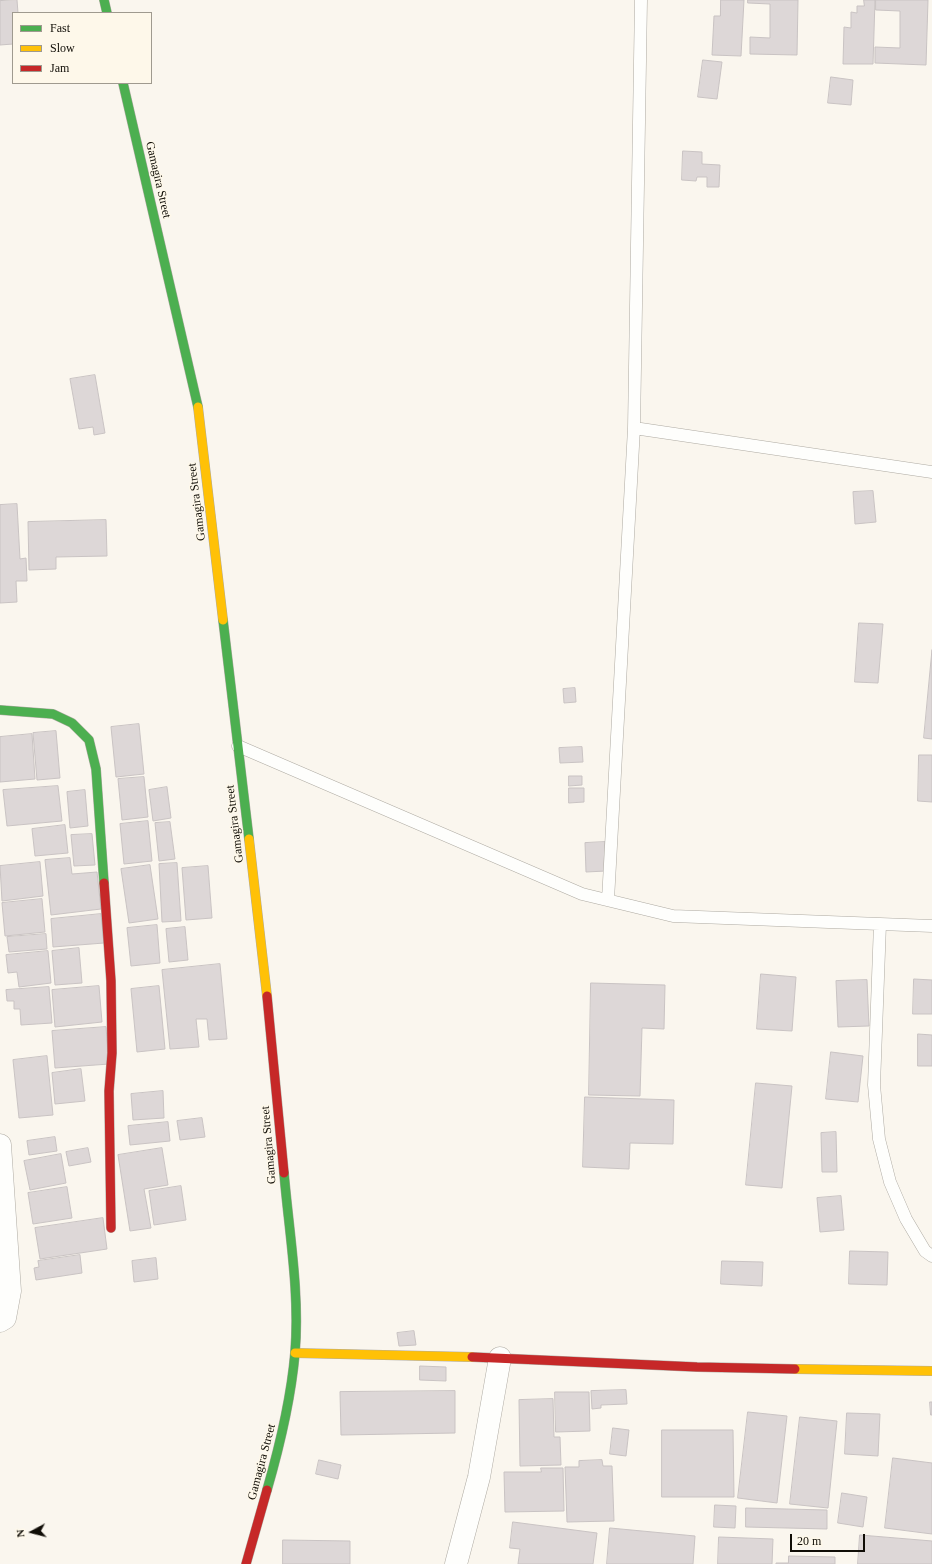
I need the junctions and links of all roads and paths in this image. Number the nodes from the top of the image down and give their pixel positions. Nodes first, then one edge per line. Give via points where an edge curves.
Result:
1 (104, 0) edge
2 (641, 0) edge
3 (107, 12) edge
4 (123, 84) edge
5 (634, 428) junction
6 (932, 472) edge
7 (0, 710) edge
8 (238, 746) junction
9 (608, 900) junction
10 (880, 924) junction
11 (932, 926) edge
12 (0, 1145) edge
13 (111, 1228) dead end
14 (932, 1256) edge
15 (0, 1321) edge
16 (295, 1354) junction
17 (500, 1358) junction
18 (932, 1371) edge
19 (246, 1564) edge
20 (456, 1564) edge

1 - 3 street
2 - 5 lane
4 - 8 street, Gamagira Street via 199,412
5 - 6 lane
5 - 9 lane
7 - 13 street via 52,714 72,723 89,740 96,770 111,981
8 - 9 lane via 582,894
8 - 16 street, Gamagira Street via 271,1029 296,1303
9 - 10 lane via 673,916
10 - 11 lane
10 - 14 lane via 874,1085 879,1139 890,1182 906,1219 925,1251
12 - 15 street via 10,1291 4,1318
16 - 17 street
16 - 19 street, Gamagira Street via 283,1433
17 - 18 street via 697,1367
17 - 20 street via 479,1477

